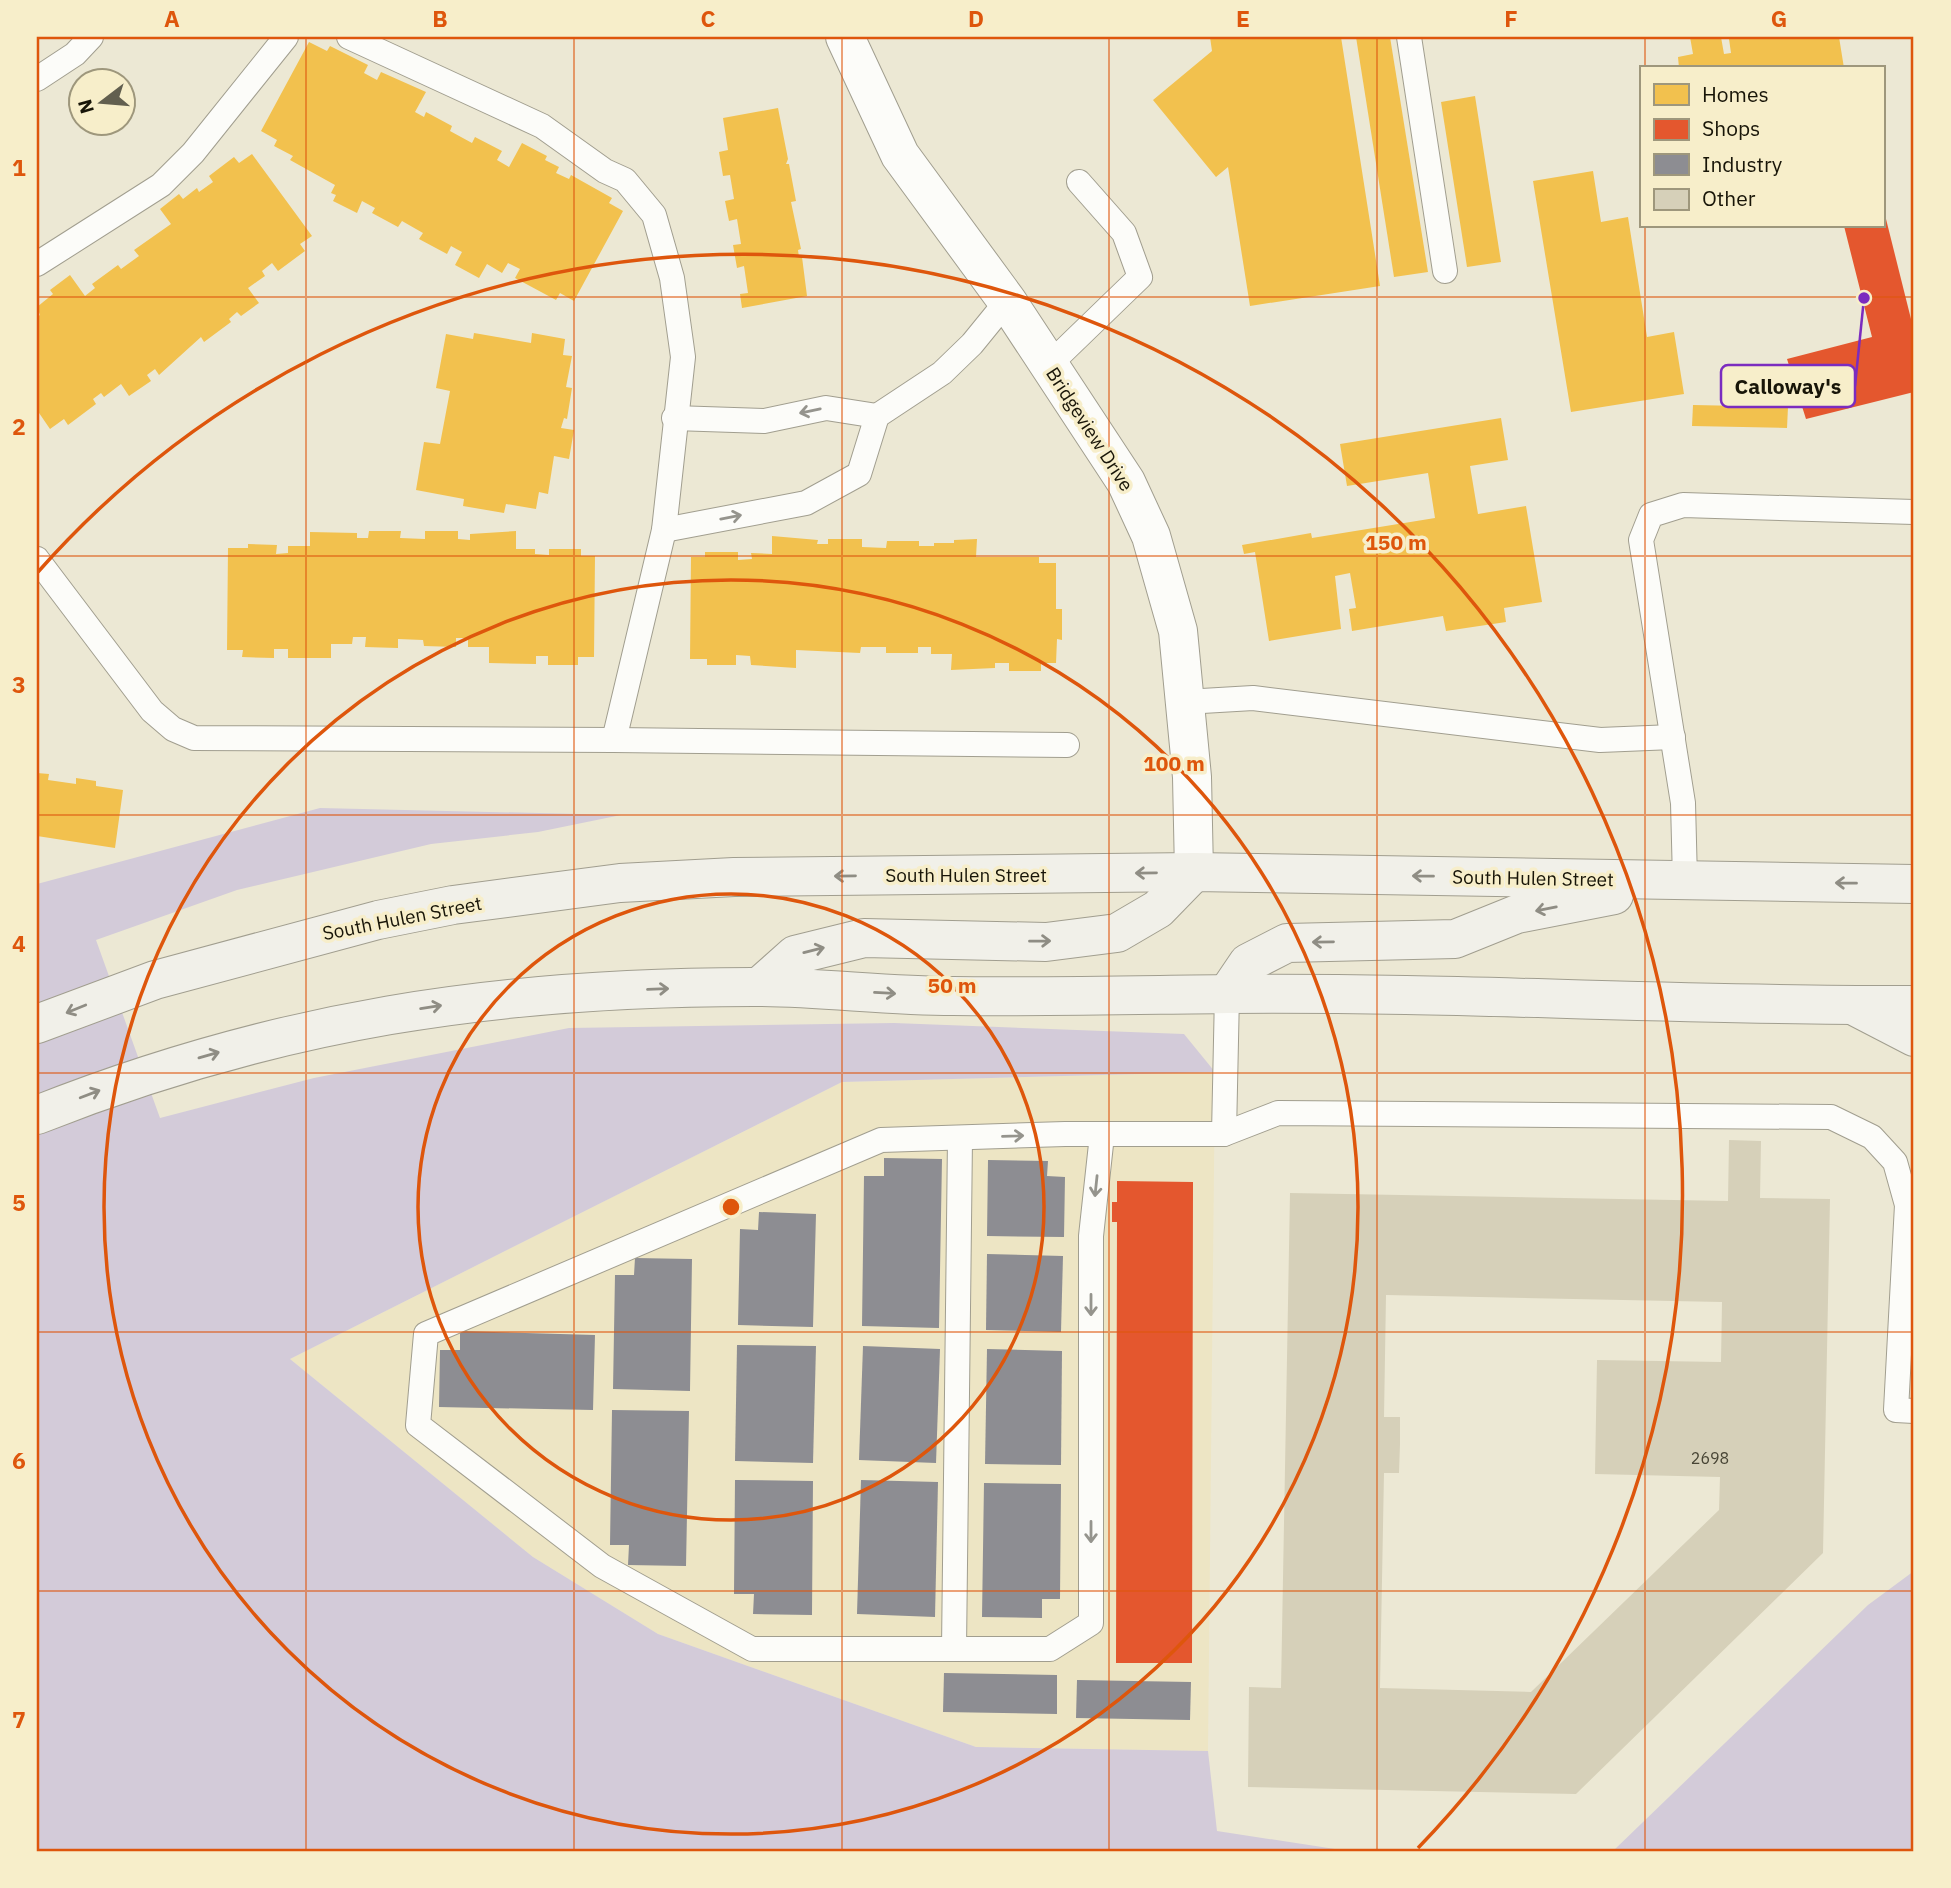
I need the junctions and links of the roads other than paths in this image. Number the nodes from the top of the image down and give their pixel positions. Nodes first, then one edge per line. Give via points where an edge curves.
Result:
1 (91, 37) edge
2 (286, 37) edge
3 (349, 37) edge
4 (845, 37) edge
5 (1409, 37) edge
6 (37, 79) edge
7 (1079, 182) dead end
8 (37, 264) edge
9 (1445, 271) dead end
10 (1006, 301) junction
11 (1049, 365) junction
12 (877, 416) junction
13 (674, 418) junction
14 (1914, 512) edge
15 (664, 530) junction
16 (37, 559) edge
17 (1185, 702) junction
18 (1673, 737) junction
19 (614, 740) junction
20 (1067, 745) dead end
21 (1194, 872) junction
22 (1685, 880) junction
23 (1914, 884) edge
24 (759, 987) junction
25 (1227, 994) junction
26 (1853, 1005) junction
27 (1914, 1005) edge
28 (37, 1024) edge
29 (1914, 1037) edge
30 (37, 1115) edge
31 (1224, 1134) junction
32 (1102, 1135) junction
33 (960, 1138) junction
34 (1914, 1411) edge
35 (954, 1649) junction

1 - 6 lane via 75,54
2 - 8 lane via 193,153 161,185
3 - 13 lane via 542,126 625,180 654,215 672,278 683,357
4 - 10 street, Bridgeview Drive via 900,155
5 - 9 lane
7 - 11 lane via 1124,233 1140,277
10 - 11 street, Bridgeview Drive
10 - 12 lane via 942,373
11 - 17 street, Bridgeview Drive via 1126,482 1151,536 1178,631
12 -> 13 lane via 826,408 764,421
15 -> 12 lane via 806,503 859,474
13 - 15 lane
14 - 18 lane via 1682,505 1651,515 1641,540
15 - 19 lane
16 - 19 lane via 152,711 173,729 194,737
17 - 18 lane via 1253,698 1600,740
17 - 21 street, Bridgeview Drive
18 - 22 lane via 1683,803
19 - 20 lane
22 -> 21 main road, South Hulen Street
24 -> 21 main road via 795,955 864,938 1046,942 1117,933 1158,909
21 -> 28 main road, South Hulen Street via 734,877 607,884 378,919 213,962
23 -> 22 main road, South Hulen Street
22 -> 25 main road via 1517,914 1455,939 1287,943 1248,963
24 -> 25 main road via 949,996
30 -> 24 main road via 144,1075 294,1033 380,1015 551,993
25 - 26 main road
25 - 31 lane
26 - 27 main road
26 - 29 main road
31 - 32 lane
31 - 34 lane via 1278,1113 1830,1117 1872,1137 1895,1162 1907,1205 1896,1410
33 -> 32 lane
32 -> 35 lane via 1091,1236 1091,1623 1050,1649
33 - 35 lane
33 - 35 lane via 881,1140 426,1334 418,1425 602,1566 752,1648

